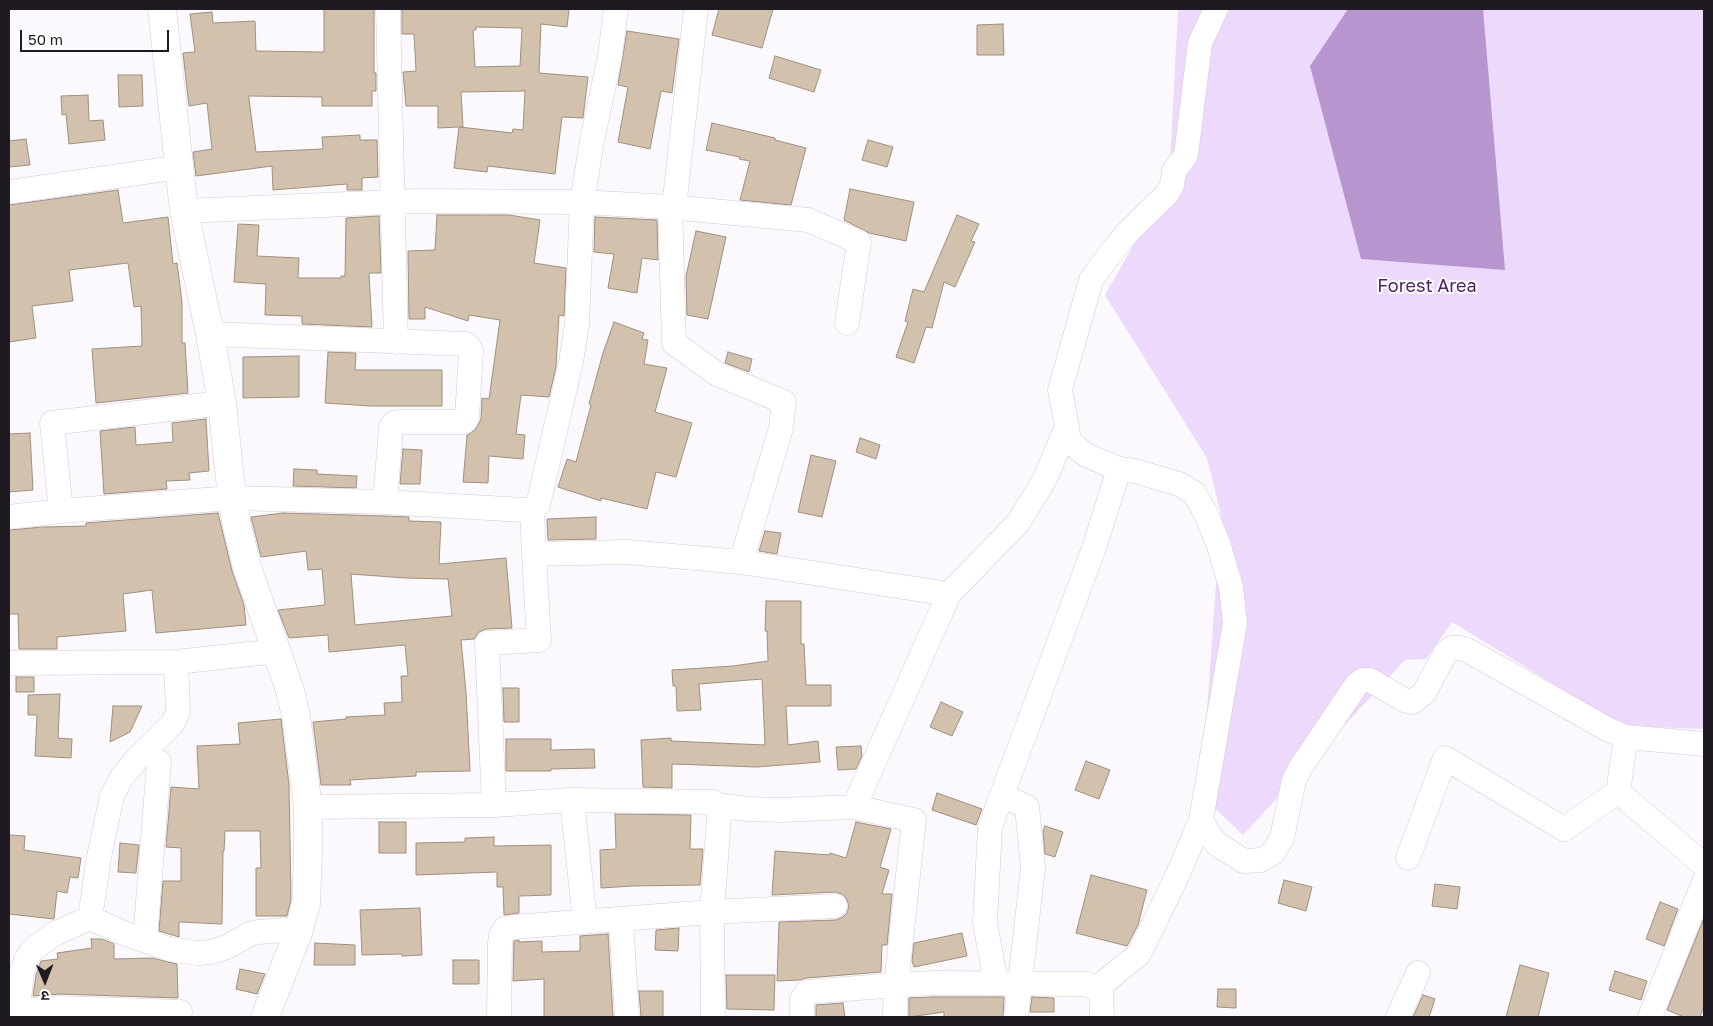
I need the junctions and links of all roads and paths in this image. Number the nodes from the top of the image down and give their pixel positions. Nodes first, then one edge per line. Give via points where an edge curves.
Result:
1 (162, 9) edge
2 (388, 9) edge
3 (616, 9) edge
4 (696, 9) edge
5 (1216, 9) edge
6 (180, 167) junction
7 (9, 192) edge
8 (393, 201) junction
9 (582, 202) junction
10 (670, 207) junction
11 (184, 211) junction
12 (848, 323) dead end
13 (210, 334) junction
14 (396, 342) junction
15 (222, 403) junction
16 (1067, 426) junction
17 (1119, 469) junction
18 (232, 498) junction
19 (386, 502) junction
20 (532, 510) junction
21 (61, 512) junction
22 (9, 517) edge
23 (534, 554) junction
24 (741, 562) junction
25 (949, 594) junction
26 (277, 651) junction
27 (176, 662) junction
28 (9, 663) edge
29 (1626, 736) junction
30 (1704, 744) edge
31 (159, 762) dead end
32 (1618, 792) junction
33 (1002, 795) junction
34 (572, 800) junction
35 (494, 805) junction
36 (718, 805) junction
37 (308, 807) junction
38 (854, 807) junction
39 (1201, 820) junction
40 (1408, 858) dead end
41 (1704, 865) edge
42 (1704, 882) edge
43 (835, 906) dead end
44 (712, 912) junction
45 (90, 918) junction
46 (621, 919) junction
47 (584, 922) junction
48 (299, 929) junction
49 (145, 940) junction
50 (1418, 973) dead end
51 (996, 983) junction
52 (1019, 983) junction
53 (896, 985) junction
54 (1098, 988) junction
55 (180, 1012) dead end
56 (17, 1014) edge
57 (265, 1017) edge
58 (499, 1017) edge
59 (627, 1017) edge
60 (713, 1017) edge
61 (802, 1017) edge
62 (895, 1017) edge
63 (1016, 1017) edge
64 (1102, 1017) edge
65 (1398, 1017) edge
66 (1650, 1017) edge

1 - 6 street
2 - 8 street
3 - 9 street
4 - 10 street via 675,199
5 - 16 street via 1200,43 1186,154 1174,171 1172,185 1119,243 1091,280 1060,390
6 - 7 street
6 - 11 street
8 - 9 street
8 - 11 street
8 - 14 street
9 - 10 street
9 - 20 street via 577,324 571,362 541,498
10 - 12 street via 808,220 859,242
10 - 24 street via 674,343 717,374 784,402 781,428
11 - 13 street
13 - 14 street
13 - 15 street
14 - 19 street via 466,344 469,347 467,418 460,424 394,423 391,427
15 - 18 street
15 - 21 street via 52,423
16 - 17 street via 1071,443 1086,455
16 - 25 street via 1045,479 1018,523
17 - 33 street via 1094,548
17 - 39 street via 1135,470 1179,484 1194,493 1218,543 1231,587 1235,623
18 - 19 street
18 - 21 street
18 - 26 street via 247,567
19 - 20 street
20 - 23 street
21 - 22 street
23 - 24 street via 627,552
23 - 35 street via 539,640 487,643
24 - 25 street
25 - 38 street
26 - 27 street
26 - 37 street via 296,716
27 - 28 street
27 - 45 street via 178,712 173,723 137,759 112,796
29 - 30 street
29 - 32 street
29 - 39 street via 1609,730 1467,650 1452,648 1446,652 1424,693 1413,702 1370,680 1356,684 1300,767 1294,780 1282,838 1273,853 1261,860 1244,861 1218,845
31 - 49 street
32 - 40 street via 1564,829 1445,758
32 - 41 street
33 - 51 street via 990,827 985,923
33 - 52 street via 1027,808 1033,868
34 - 35 street
34 - 36 street via 713,802
34 - 47 street
35 - 37 street
36 - 38 street via 780,810
36 - 44 street
37 - 48 street via 306,904
38 - 53 street via 914,820
39 - 54 street via 1139,954
42 - 66 street
43 - 44 street
44 - 46 street
44 - 60 street
45 - 49 street
45 - 56 street via 54,934 32,950 22,972
46 - 47 street
46 - 59 street
47 - 58 street via 505,929 500,943
48 - 49 street via 250,934 211,952 180,951
48 - 57 street
50 - 65 street
51 - 52 street
51 - 53 street
52 - 54 street via 1085,984
52 - 63 street
53 - 61 street via 807,992 802,999
53 - 62 street
54 - 64 street via 1103,1000
55 - 56 street via 60,1008

